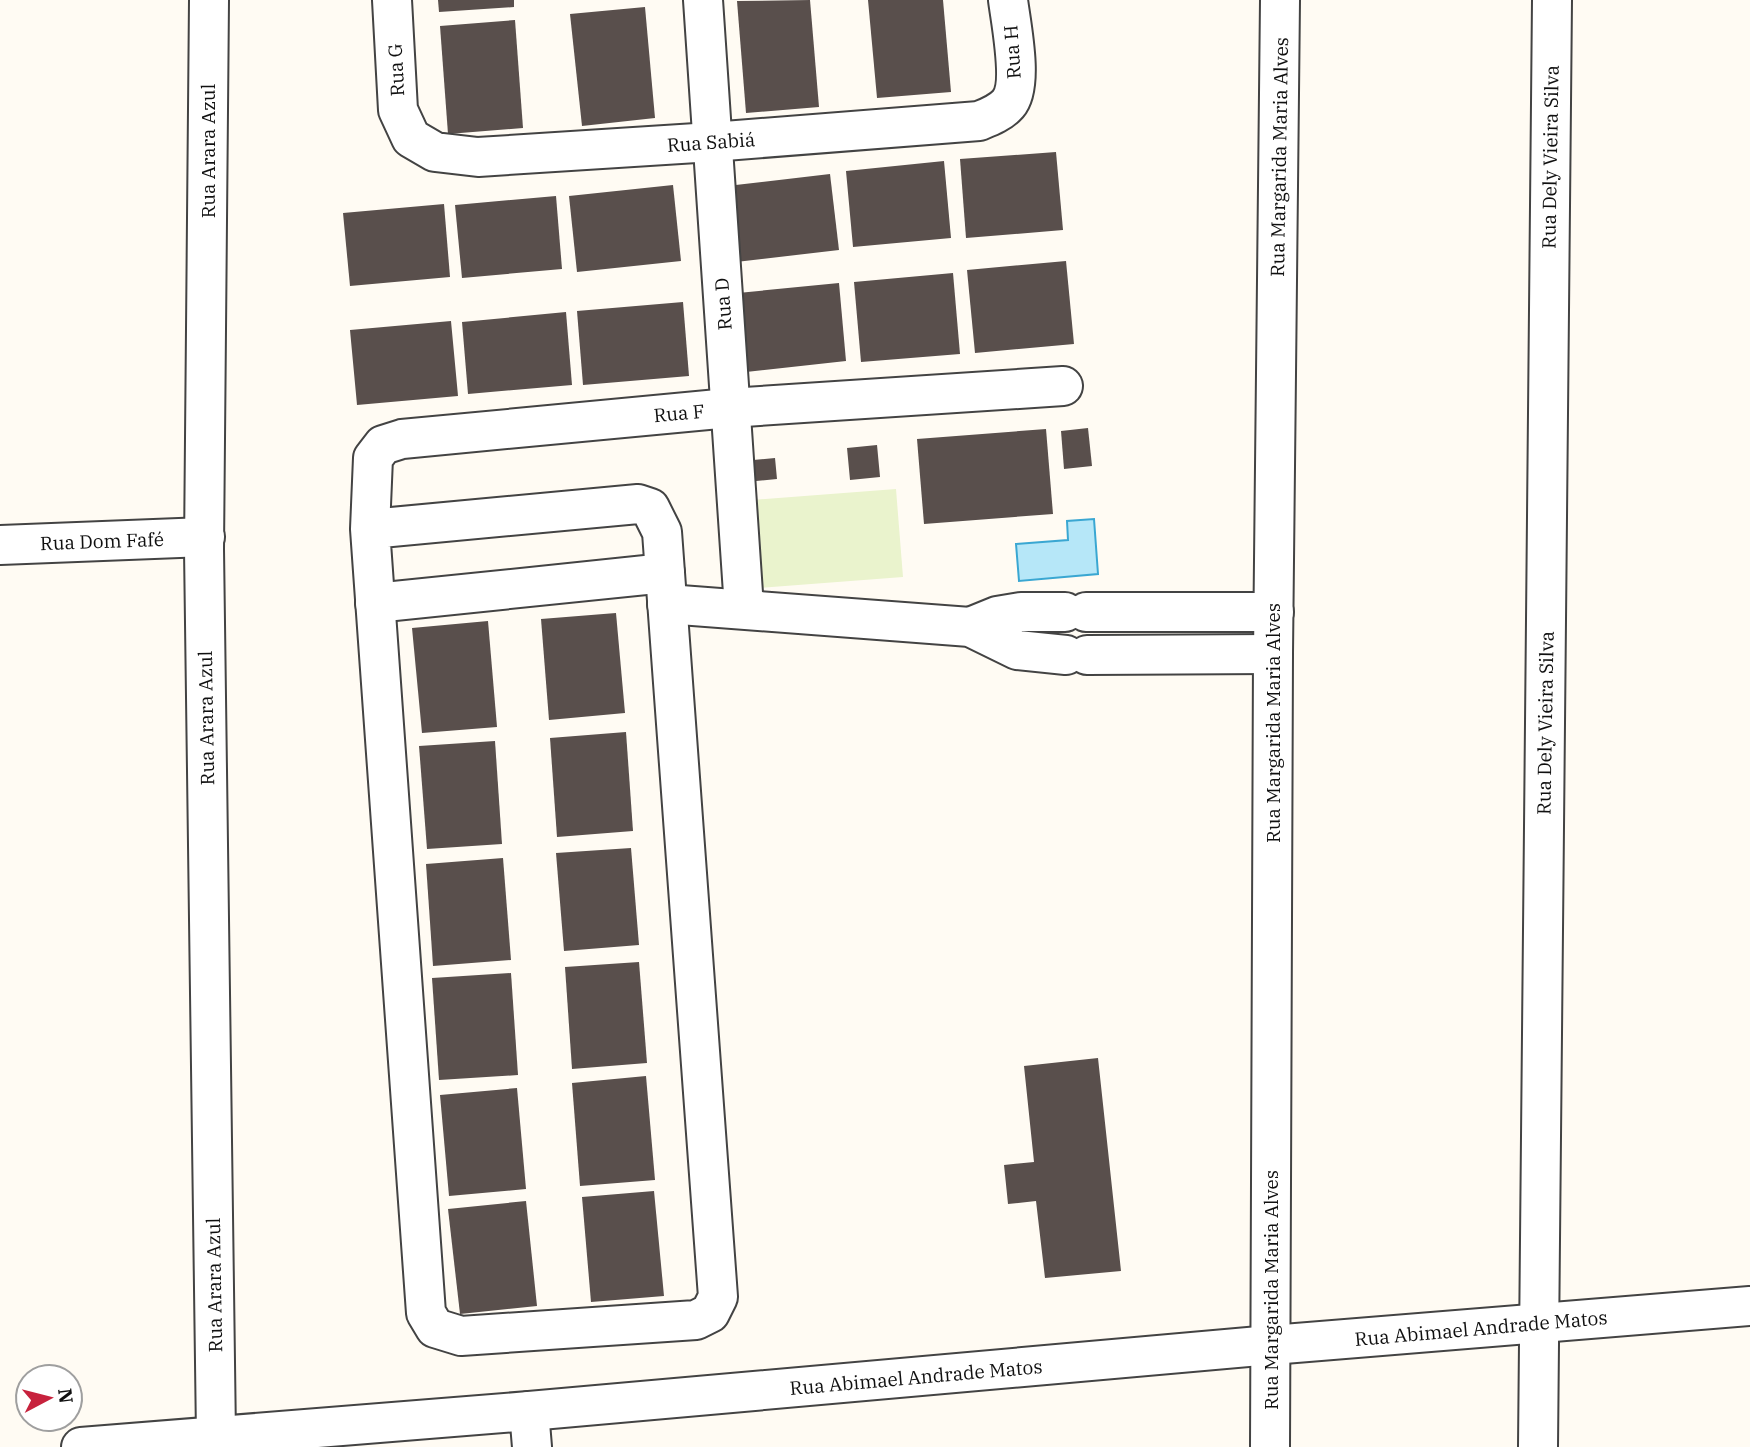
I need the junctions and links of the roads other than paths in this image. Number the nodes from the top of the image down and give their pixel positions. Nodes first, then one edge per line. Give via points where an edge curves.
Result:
1 (209, 0) edge
2 (392, 0) edge
3 (703, 0) edge
4 (1008, 0) edge
5 (1280, 0) edge
6 (1552, 0) edge
7 (1009, 103) joint
8 (411, 138) joint
9 (712, 142) junction
10 (1063, 386) dead end
11 (729, 408) junction
12 (370, 529) junction
13 (205, 537) junction
14 (0, 545) edge
15 (666, 589) junction
16 (375, 603) junction
17 (744, 608) junction
18 (1082, 612) junction
19 (1134, 612) junction
20 (1274, 612) junction
21 (970, 627) junction
22 (1273, 654) junction
23 (1083, 655) junction
24 (1135, 655) junction
25 (1750, 1306) edge
26 (1539, 1324) junction
27 (1271, 1345) junction
28 (531, 1429) edge
29 (216, 1437) junction
30 (81, 1447) edge
31 (1270, 1447) edge
32 (1538, 1447) edge

1 - 13 street, Rua Arara Azul
2 - 8 street, Rua G via 398,110
3 - 9 street, Rua D
4 - 7 street, Rua H via 1015,74
5 - 20 street, Rua Margarida Maria Alves
6 - 26 street, Rua Dely Vieira Silva
7 - 9 street, Rua Sabiá via 979,121
8 - 9 street, Rua Sabiá via 435,152 478,157
9 - 11 street, Rua D
10 - 11 street, Rua F
11 - 12 street, Rua F via 402,439 383,445 373,458
11 - 17 street, Rua D
12 - 15 street, Rua F via 638,504 650,508 658,520
12 - 16 street, Rua F
13 - 14 street, Rua Dom Fafé
13 - 29 street, Rua Arara Azul
15 - 16 street
15 - 16 street, Rua F via 718,1297 710,1313 696,1320 461,1336 435,1328 426,1313
15 - 17 street
17 - 21 street
18 - 19 street
18 - 21 street via 1021,612
18 - 23 street
19 - 20 street
19 - 24 street
20 - 22 street, Rua Margarida Maria Alves
21 - 23 street via 1017,650
22 - 24 street
22 - 27 street, Rua Margarida Maria Alves
23 - 24 street
25 - 26 street, Rua Abimael Andrade Matos
26 - 27 street, Rua Abimael Andrade Matos
26 - 32 street, Rua Dely Vieira Silva
27 - 28 street, Rua Abimael Andrade Matos
27 - 31 street, Rua Margarida Maria Alves
28 - 29 street, Rua Abimael Andrade Matos
29 - 30 street, Rua Abimael Andrade Matos

